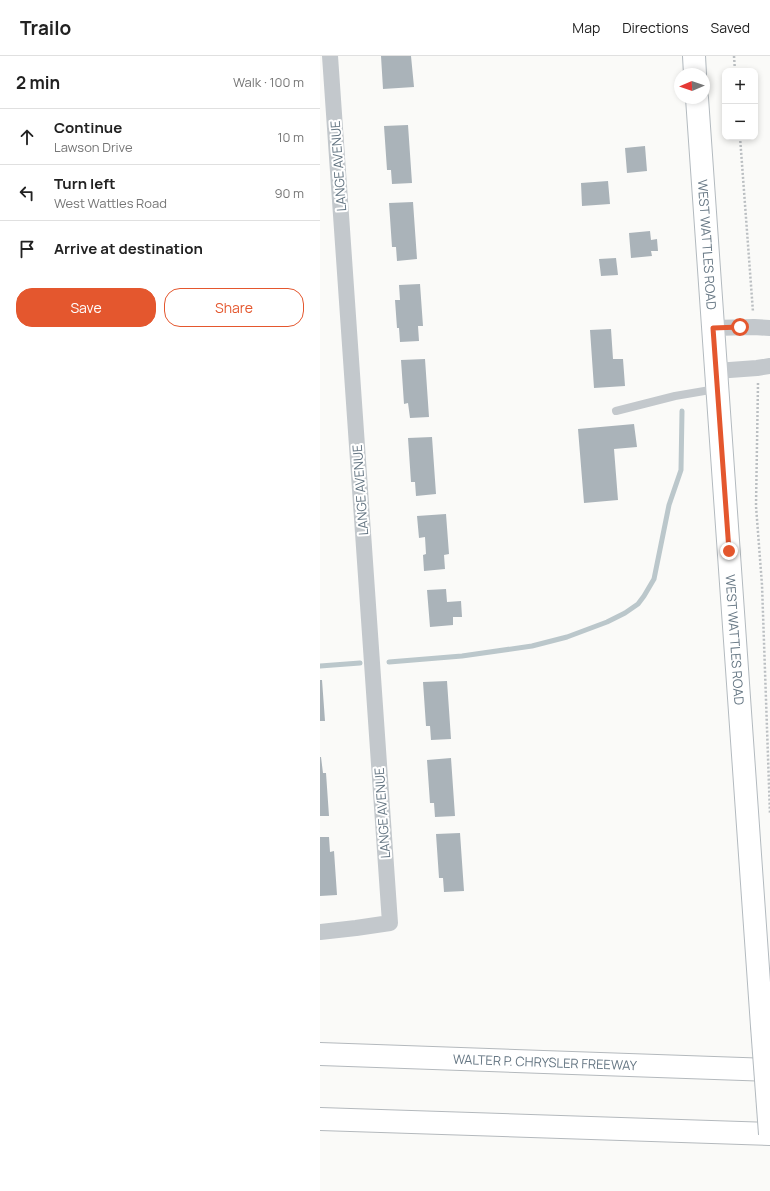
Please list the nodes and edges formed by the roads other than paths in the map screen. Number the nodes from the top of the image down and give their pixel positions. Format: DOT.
graph roads {
  1 [pos="330,56"];
  2 [pos="694,56"];
  3 [pos="695,68"];
  4 [pos="697,104"];
  5 [pos="713,328"];
  6 [pos="770,328"];
  7 [pos="764,367"];
  8 [pos="716,380"];
  9 [pos="616,411"];
  10 [pos="320,932"];
  11 [pos="320,1054"];
  12 [pos="770,1070"];
  13 [pos="320,1119"];
  14 [pos="770,1134"];
  1 -- 10 [label="street, LANGE AVENUE"];
  2 -- 3 [label="main road"];
  4 -- 5 [label="main road, WEST WATTLES ROAD"];
  5 -- 6 [label="street"];
  5 -- 8 [label="main road, WEST WATTLES ROAD"];
  7 -- 8 [label="street"];
  8 -- 9 [label="lane"];
  8 -- 14 [label="main road, WEST WATTLES ROAD, bridge"];
  11 -- 12 [label="main road, WALTER P. CHRYSLER FREEWAY"];
  13 -- 14 [label="main road"];
}
